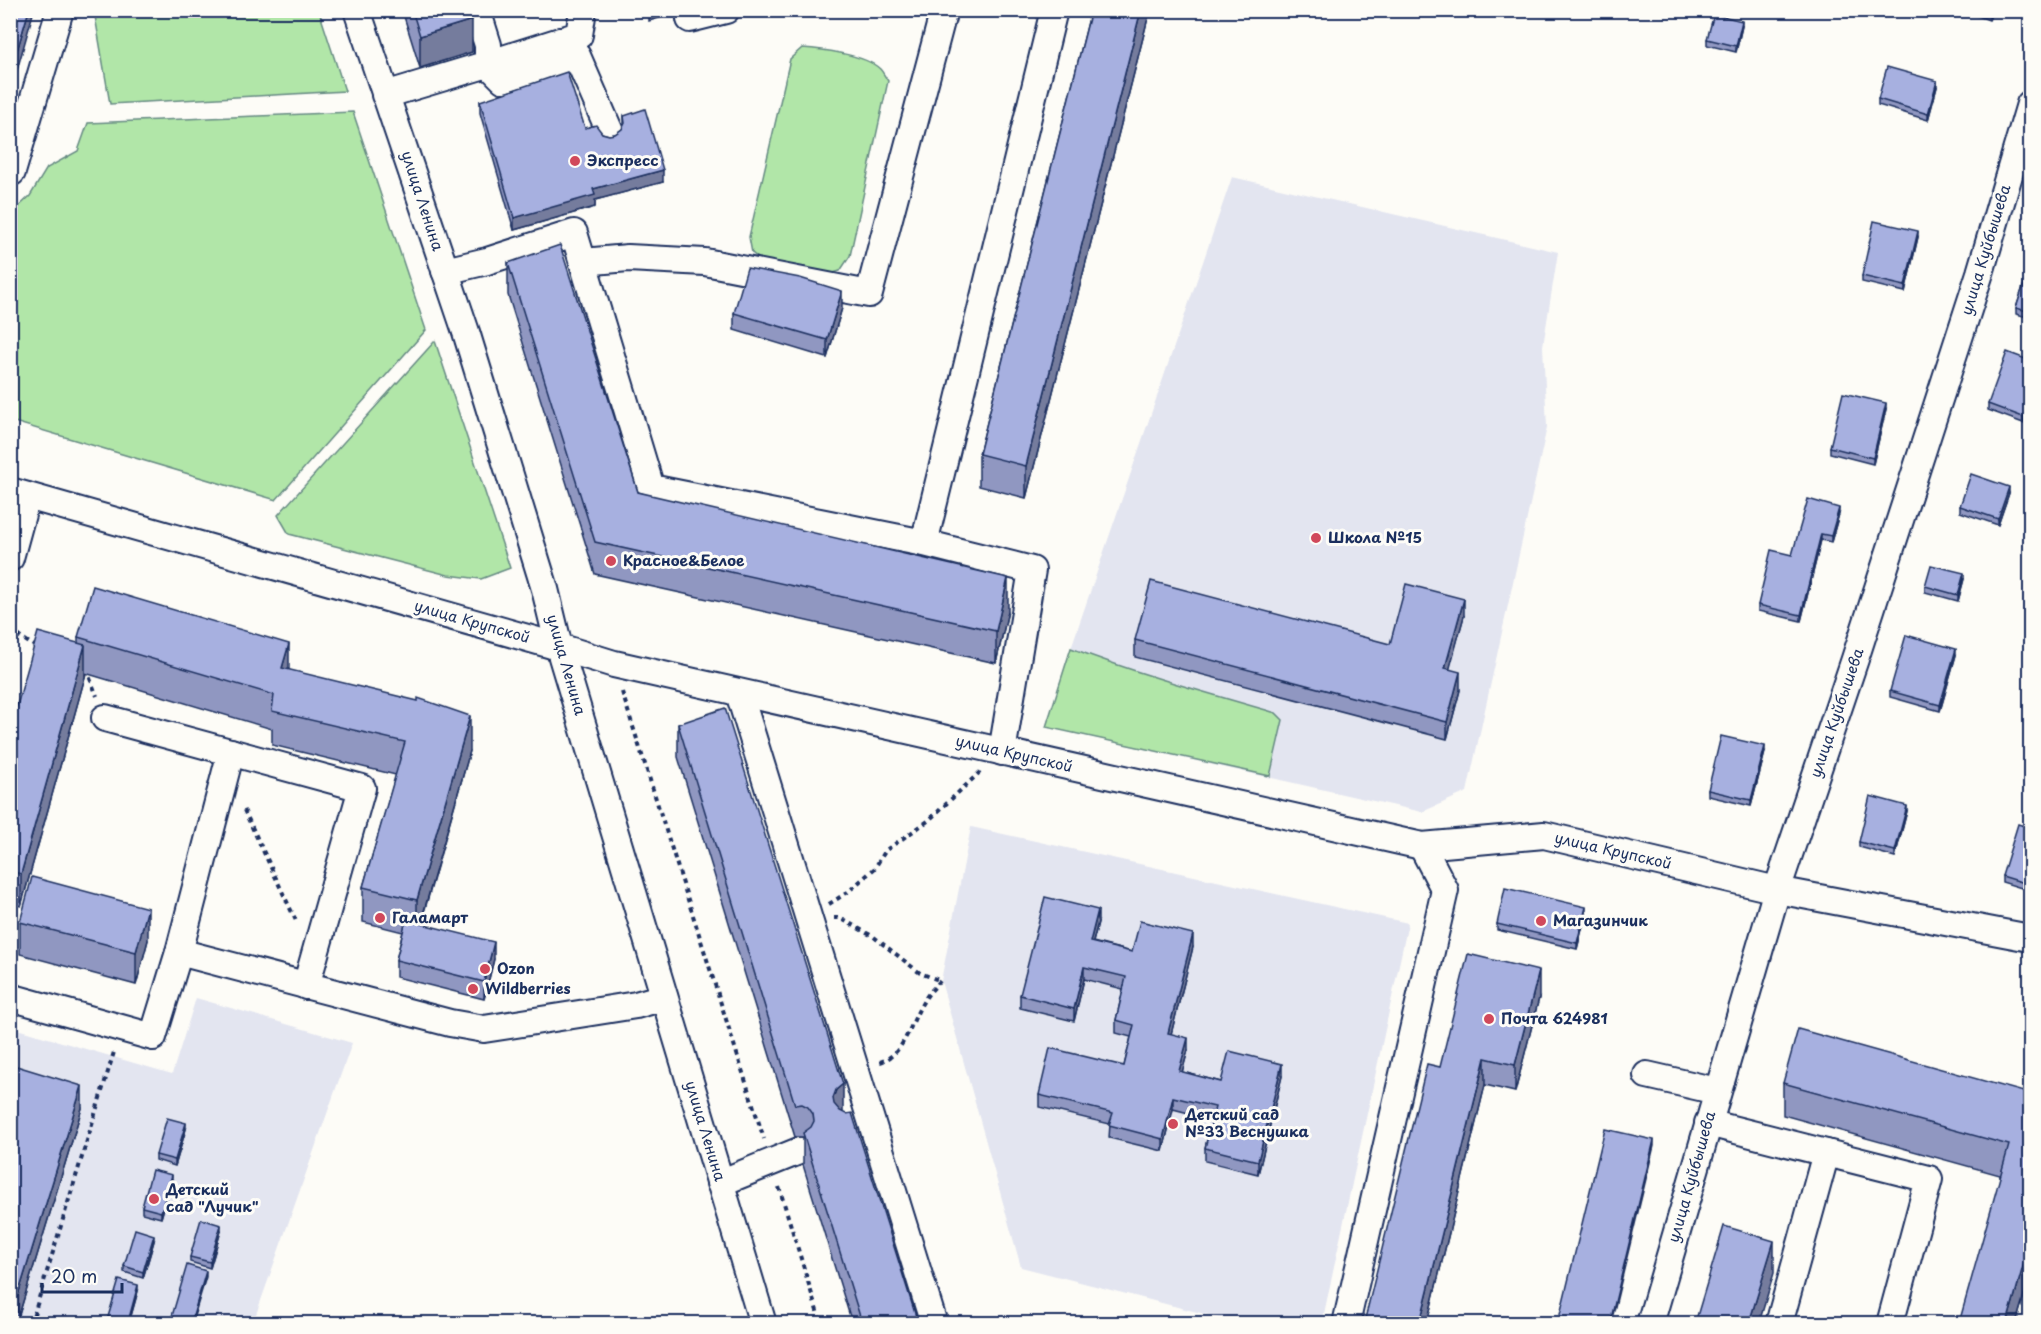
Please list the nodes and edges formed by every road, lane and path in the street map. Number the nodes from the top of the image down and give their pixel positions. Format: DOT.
graph roads {
  1 [pos="60,10"];
  2 [pos="357,10"];
  3 [pos="477,10"];
  4 [pos="583,10"];
  5 [pos="726,10"];
  6 [pos="944,10"];
  7 [pos="1054,10"];
  8 [pos="690,19"];
  9 [pos="488,64"];
  10 [pos="385,95"];
  11 [pos="2031,104"];
  12 [pos="610,132"];
  13 [pos="12,172"];
  14 [pos="583,262"];
  15 [pos="445,271"];
  16 [pos="19,493"];
  17 [pos="924,543"];
  18 [pos="10,558"];
  19 [pos="10,630"];
  20 [pos="559,647"];
  21 [pos="45,653"];
  22 [pos="614,664"];
  23 [pos="80,673"];
  24 [pos="739,693"];
  25 [pos="105,718"];
  26 [pos="1002,752"];
  27 [pos="228,762"];
  28 [pos="1422,846"];
  29 [pos="1777,890"];
  30 [pos="807,915"];
  31 [pos="2031,938"];
  32 [pos="178,952"];
  33 [pos="314,959"];
  34 [pos="306,986"];
  35 [pos="664,996"];
  36 [pos="10,997"];
  37 [pos="121,1028"];
  38 [pos="856,1071"];
  39 [pos="1647,1075"];
  40 [pos="1717,1091"];
  41 [pos="871,1121"];
  42 [pos="1708,1123"];
  43 [pos="848,1131"];
  44 [pos="799,1151"];
  45 [pos="1826,1153"];
  46 [pos="771,1162"];
  47 [pos="720,1183"];
  48 [pos="31,1323"];
  49 [pos="763,1323"];
  50 [pos="821,1323"];
  51 [pos="934,1323"];
  52 [pos="1346,1323"];
  53 [pos="1650,1323"];
  54 [pos="1779,1323"];
  55 [pos="1890,1323"];
  1 -- 13 [label="street"];
  2 -- 10 [label="street, улица Ленина"];
  3 -- 9 [label="street"];
  4 -- 9 [label="street"];
  5 -- 8 [label="street"];
  6 -- 14 [label="street"];
  7 -- 17 [label="street"];
  9 -- 10 [label="street"];
  9 -- 12 [label="street"];
  10 -- 15 [label="street, улица Ленина"];
  11 -- 29 [label="street, улица Куйбышева"];
  14 -- 15 [label="street"];
  14 -- 17 [label="street"];
  15 -- 20 [label="street, улица Ленина"];
  16 -- 18 [label="street"];
  16 -- 20 [label="street, улица Крупской"];
  17 -- 26 [label="street"];
  19 -- 21 [label="path"];
  20 -- 22 [label="street, улица Крупской"];
  20 -- 35 [label="street, улица Ленина"];
  22 -- 24 [label="street, улица Крупской"];
  22 -- 46 [label="path"];
  23 -- 25 [label="path"];
  24 -- 26 [label="street, улица Крупской"];
  24 -- 30 [label="street"];
  25 -- 27 [label="street"];
  26 -- 28 [label="street, улица Крупской"];
  26 -- 30 [label="path"];
  27 -- 32 [label="street"];
  27 -- 33 [label="path"];
  27 -- 33 [label="street"];
  28 -- 29 [label="street, улица Крупской"];
  28 -- 52 [label="street"];
  29 -- 31 [label="street, улица Крупской"];
  29 -- 40 [label="street, улица Куйбышева"];
  30 -- 38 [label="street"];
  30 -- 38 [label="path"];
  32 -- 34 [label="street"];
  32 -- 37 [label="street"];
  33 -- 34 [label="street"];
  34 -- 35 [label="street"];
  35 -- 47 [label="street, улица Ленина"];
  36 -- 37 [label="street"];
  37 -- 48 [label="path"];
  38 -- 41 [label="street"];
  39 -- 40 [label="street"];
  40 -- 42 [label="street, улица Куйбышева"];
  41 -- 43 [label="street"];
  41 -- 51 [label="street"];
  42 -- 45 [label="street"];
  42 -- 53 [label="street, улица Куйбышева"];
  44 -- 46 [label="street"];
  45 -- 54 [label="street"];
  45 -- 55 [label="street"];
  46 -- 47 [label="street"];
  46 -- 50 [label="path"];
  47 -- 49 [label="street, улица Ленина"];
}
